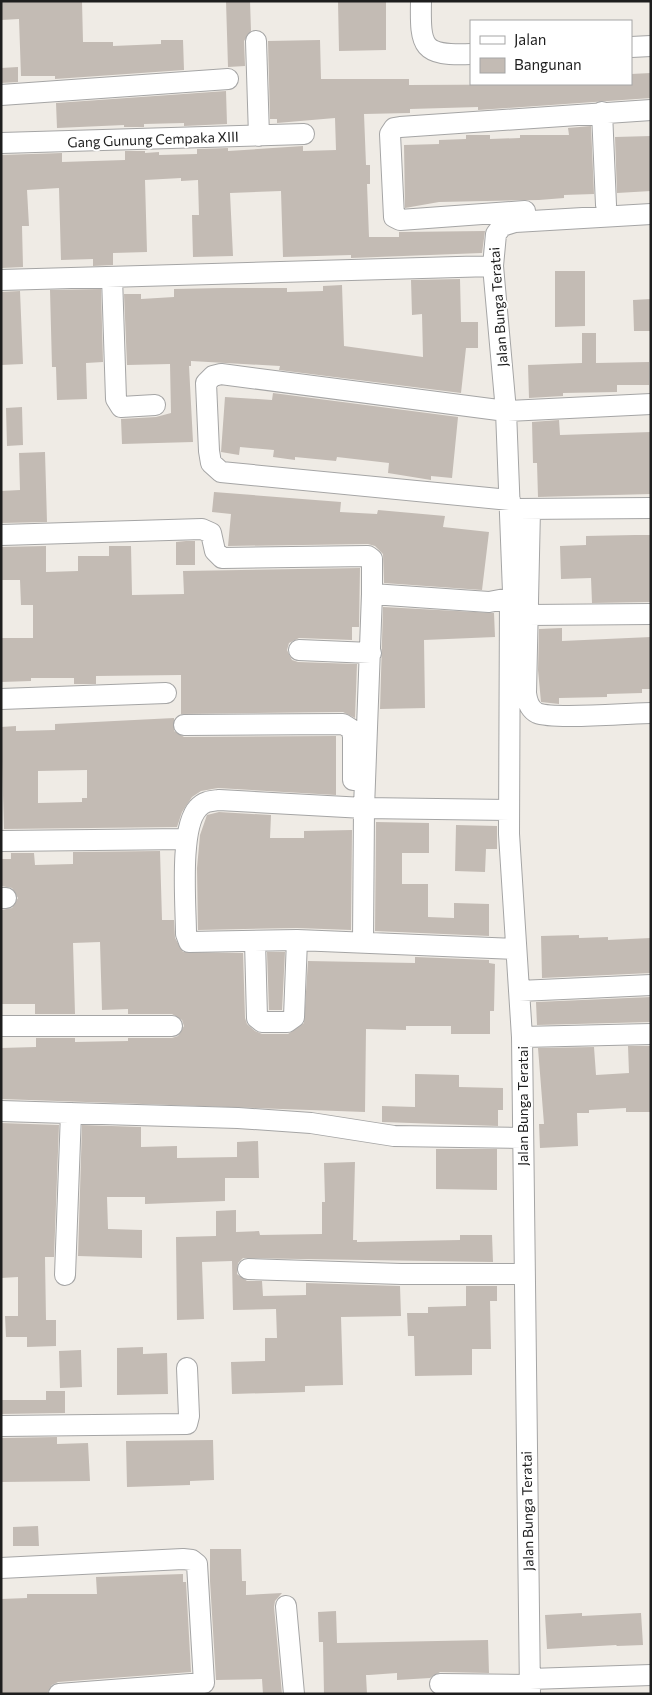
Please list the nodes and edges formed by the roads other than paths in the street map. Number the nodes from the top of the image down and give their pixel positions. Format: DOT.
graph roads {
  1 [pos="421,1"];
  2 [pos="256,41"];
  3 [pos="651,46"];
  4 [pos="632,47"];
  5 [pos="470,54"];
  6 [pos="228,79"];
  7 [pos="1,95"];
  8 [pos="651,110"];
  9 [pos="602,112"];
  10 [pos="304,134"];
  11 [pos="259,136"];
  12 [pos="1,143"];
  13 [pos="651,202"];
  14 [pos="606,204"];
  15 [pos="651,214"];
  16 [pos="493,266"];
  17 [pos="112,277"];
  18 [pos="1,280"];
  19 [pos="651,404"];
  20 [pos="155,406"];
  21 [pos="506,411"];
  22 [pos="517,506"];
  23 [pos="651,508"];
  24 [pos="1,535"];
  25 [pos="372,594"];
  26 [pos="510,598"];
  27 [pos="651,614"];
  28 [pos="528,615"];
  29 [pos="299,650"];
  30 [pos="372,653"];
  31 [pos="166,693"];
  32 [pos="1,698"];
  33 [pos="651,712"];
  34 [pos="184,725"];
  35 [pos="358,808"];
  36 [pos="509,810"];
  37 [pos="186,839"];
  38 [pos="1,841"];
  39 [pos="297,940"];
  40 [pos="255,941"];
  41 [pos="363,942"];
  42 [pos="516,949"];
  43 [pos="651,985"];
  44 [pos="519,991"];
  45 [pos="1,1026"];
  46 [pos="172,1026"];
  47 [pos="651,1034"];
  48 [pos="522,1037"];
  49 [pos="1,1111"];
  50 [pos="71,1113"];
  51 [pos="522,1138"];
  52 [pos="248,1269"];
  53 [pos="524,1274"];
  54 [pos="65,1275"];
  55 [pos="187,1368"];
  56 [pos="1,1426"];
  57 [pos="1,1568"];
  58 [pos="286,1606"];
  59 [pos="651,1675"];
  60 [pos="440,1684"];
  61 [pos="530,1686"];
  62 [pos="204,1688"];
  63 [pos="59,1694"];
  64 [pos="294,1694"];
  1 -- 5 [label="street"];
  2 -- 11 [label="street"];
  3 -- 4 [label="street"];
  6 -- 7 [label="street"];
  8 -- 9 [label="street"];
  9 -- 14 [label="street"];
  9 -- 14 [label="street"];
  10 -- 11 [label="street, Gang Gunung Cempaka XIII"];
  11 -- 12 [label="street, Gang Gunung Cempaka XIII"];
  13 -- 14 [label="street"];
  15 -- 16 [label="street, Jalan Bunga Teratai"];
  16 -- 17 [label="street"];
  16 -- 21 [label="street, Jalan Bunga Teratai"];
  17 -- 18 [label="street"];
  17 -- 20 [label="street"];
  19 -- 21 [label="street"];
  21 -- 22 [label="street, Jalan Bunga Teratai"];
  21 -- 22 [label="street"];
  22 -- 23 [label="street"];
  22 -- 26 [label="street, Jalan Bunga Teratai"];
  22 -- 28 [label="street, Jalan Bunga Teratai"];
  24 -- 25 [label="street"];
  25 -- 26 [label="street"];
  25 -- 30 [label="street"];
  26 -- 36 [label="street, Jalan Bunga Teratai"];
  27 -- 28 [label="street"];
  28 -- 33 [label="street, Jalan Bunga Teratai"];
  29 -- 30 [label="street"];
  30 -- 35 [label="street"];
  31 -- 32 [label="street"];
  34 -- 35 [label="street"];
  35 -- 36 [label="street"];
  35 -- 37 [label="street"];
  35 -- 41 [label="street"];
  36 -- 42 [label="street, Jalan Bunga Teratai"];
  37 -- 38 [label="street"];
  37 -- 40 [label="street"];
  39 -- 40 [label="street"];
  39 -- 40 [label="street"];
  39 -- 41 [label="street"];
  41 -- 42 [label="street"];
  42 -- 44 [label="street, Jalan Bunga Teratai"];
  43 -- 44 [label="street"];
  44 -- 48 [label="street, Jalan Bunga Teratai"];
  45 -- 46 [label="street"];
  47 -- 48 [label="street"];
  48 -- 51 [label="street, Jalan Bunga Teratai"];
  49 -- 50 [label="street"];
  50 -- 51 [label="street"];
  50 -- 54 [label="street"];
  51 -- 53 [label="street, Jalan Bunga Teratai"];
  52 -- 53 [label="street"];
  53 -- 61 [label="street, Jalan Bunga Teratai"];
  55 -- 56 [label="street"];
  57 -- 62 [label="street"];
  58 -- 64 [label="street"];
  59 -- 61 [label="street"];
  60 -- 61 [label="street"];
  62 -- 63 [label="street"];
}
